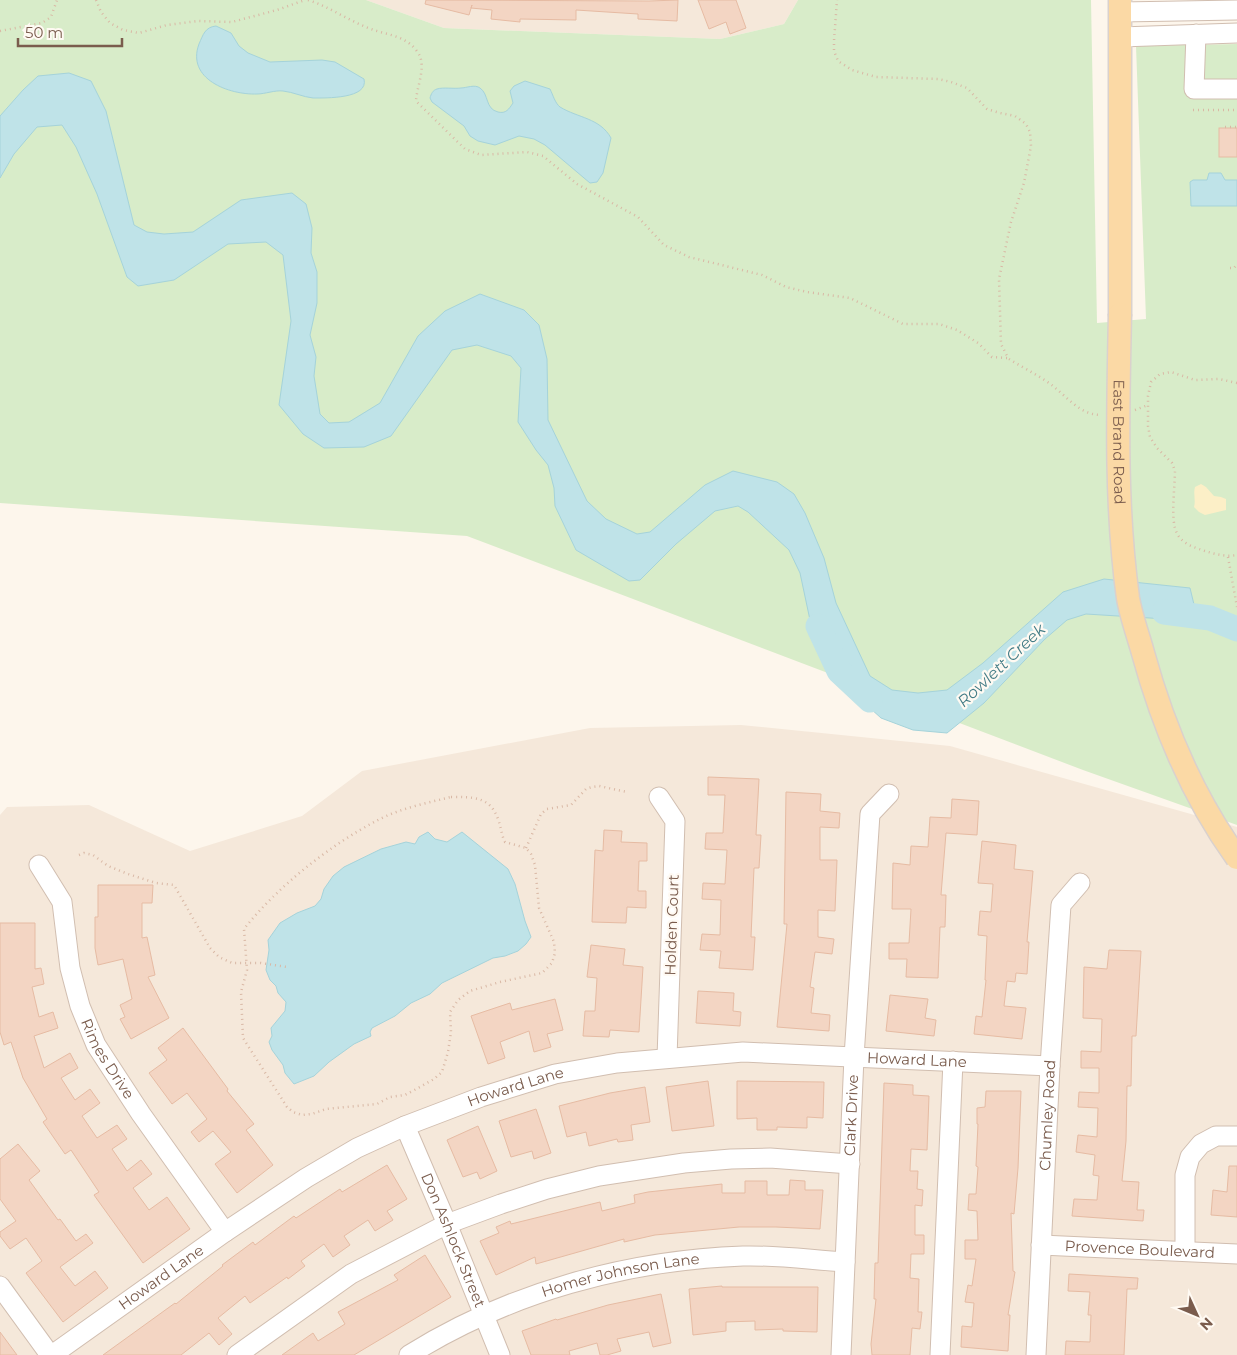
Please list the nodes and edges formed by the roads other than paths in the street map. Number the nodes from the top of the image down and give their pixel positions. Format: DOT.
graph roads {
  1 [pos="1120,6"];
  2 [pos="1237,10"];
  3 [pos="1237,32"];
  4 [pos="1196,34"];
  5 [pos="1120,37"];
  6 [pos="1237,89"];
  7 [pos="889,794"];
  8 [pos="659,797"];
  9 [pos="1237,858"];
  10 [pos="39,865"];
  11 [pos="1080,883"];
  12 [pos="854,1057"];
  13 [pos="667,1058"];
  14 [pos="953,1061"];
  15 [pos="1050,1066"];
  16 [pos="405,1126"];
  17 [pos="1237,1136"];
  18 [pos="850,1164"];
  19 [pos="447,1224"];
  20 [pos="225,1232"];
  21 [pos="1042,1245"];
  22 [pos="1185,1251"];
  23 [pos="1237,1254"];
  24 [pos="845,1262"];
  25 [pos="0,1286"];
  26 [pos="484,1316"];
  27 [pos="51,1355"];
  28 [pos="238,1355"];
  29 [pos="409,1355"];
  30 [pos="500,1355"];
  31 [pos="841,1355"];
  32 [pos="940,1355"];
  33 [pos="1036,1355"];
  1 -- 2 [label="street"];
  1 -- 5 [label="main road, East Brand Road"];
  3 -- 4 [label="street"];
  4 -- 5 [label="street"];
  4 -- 6 [label="street"];
  5 -- 9 [label="main road, East Brand Road, bridge"];
  7 -- 12 [label="street, Clark Drive"];
  8 -- 13 [label="street, Holden Court"];
  10 -- 20 [label="street, Rimes Drive"];
  11 -- 15 [label="street, Chumley Road"];
  12 -- 13 [label="street, Howard Lane"];
  12 -- 14 [label="street, Howard Lane"];
  12 -- 18 [label="street, Clark Drive"];
  13 -- 16 [label="street, Howard Lane"];
  14 -- 15 [label="street, Howard Lane"];
  14 -- 32 [label="street"];
  15 -- 21 [label="street, Chumley Road"];
  16 -- 19 [label="street, Don Ashlock Street"];
  16 -- 20 [label="street, Howard Lane"];
  17 -- 22 [label="street"];
  18 -- 19 [label="street"];
  18 -- 24 [label="street, Clark Drive"];
  19 -- 26 [label="street, Don Ashlock Street"];
  19 -- 28 [label="street"];
  20 -- 27 [label="street, Howard Lane"];
  21 -- 22 [label="street, Provence Boulevard"];
  21 -- 33 [label="street, Chumley Road"];
  22 -- 23 [label="street, Provence Boulevard"];
  24 -- 26 [label="street, Homer Johnson Lane"];
  24 -- 31 [label="street, Clark Drive"];
  25 -- 27 [label="street"];
  26 -- 29 [label="street, Homer Johnson Lane"];
  26 -- 30 [label="street, Don Ashlock Street"];
}
